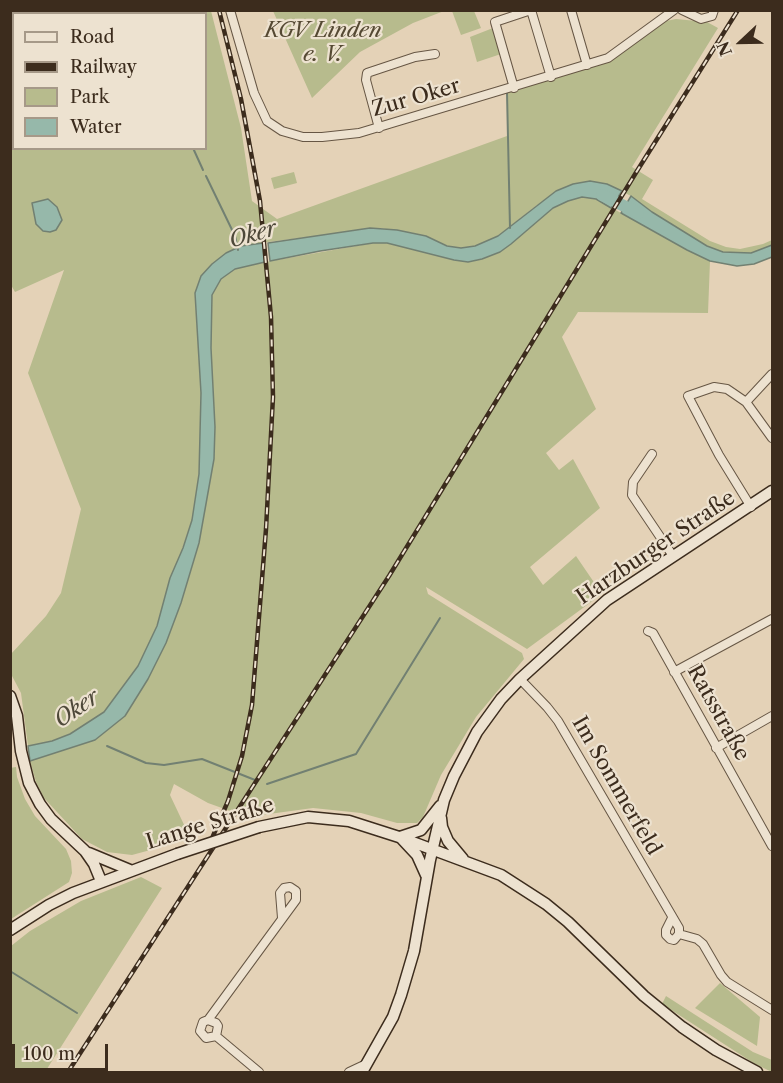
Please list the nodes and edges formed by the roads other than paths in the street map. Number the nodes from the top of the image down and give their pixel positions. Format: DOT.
graph roads {
  1 [pos="230,10"];
  2 [pos="531,10"];
  3 [pos="571,10"];
  4 [pos="674,10"];
  5 [pos="682,10"];
  6 [pos="714,10"];
  7 [pos="435,54"];
  8 [pos="587,65"];
  9 [pos="551,77"];
  10 [pos="514,88"];
  11 [pos="379,128"];
  12 [pos="772,374"];
  13 [pos="746,402"];
  14 [pos="772,438"];
  15 [pos="652,454"];
  16 [pos="772,494"];
  17 [pos="751,507"];
  18 [pos="673,556"];
  19 [pos="772,619"];
  20 [pos="648,631"];
  21 [pos="674,672"];
  22 [pos="520,679"];
  23 [pos="12,698"];
  24 [pos="772,716"];
  25 [pos="716,748"];
  26 [pos="444,800"];
  27 [pos="441,813"];
  28 [pos="399,837"];
  29 [pos="772,846"];
  30 [pos="432,849"];
  31 [pos="85,851"];
  32 [pos="466,861"];
  33 [pos="130,870"];
  34 [pos="426,877"];
  35 [pos="101,881"];
  36 [pos="282,918"];
  37 [pos="672,918"];
  38 [pos="10,930"];
  39 [pos="679,934"];
  40 [pos="772,1010"];
  41 [pos="208,1020"];
  42 [pos="216,1036"];
  43 [pos="365,1068"];
  44 [pos="259,1072"];
  45 [pos="349,1072"];
  46 [pos="757,1072"];
  1 -- 11 [label="street, Zur Oker"];
  2 -- 9 [label="street"];
  2 -- 10 [label="street"];
  3 -- 8 [label="street"];
  4 -- 8 [label="street, Zur Oker"];
  5 -- 6 [label="street"];
  7 -- 11 [label="street"];
  8 -- 9 [label="street, Zur Oker"];
  9 -- 10 [label="street, Zur Oker"];
  10 -- 11 [label="street, Zur Oker"];
  12 -- 13 [label="street"];
  13 -- 14 [label="street"];
  13 -- 17 [label="street"];
  15 -- 18 [label="street"];
  16 -- 17 [label="main road, Harzburger Straße"];
  17 -- 18 [label="main road, Harzburger Straße"];
  18 -- 22 [label="main road, Harzburger Straße"];
  19 -- 21 [label="street"];
  20 -- 21 [label="street, Ratsstraße"];
  21 -- 25 [label="street, Ratsstraße"];
  22 -- 26 [label="main road, Harzburger Straße"];
  22 -- 37 [label="street, Im Sommerfeld"];
  23 -- 31 [label="main road"];
  24 -- 25 [label="street"];
  25 -- 29 [label="street, Ratsstraße"];
  26 -- 27 [label="main road, Harzburger Straße"];
  26 -- 28 [label="main road"];
  27 -- 30 [label="main road, Harzburger Straße"];
  27 -- 32 [label="main road"];
  28 -- 30 [label="main road, Lange Straße"];
  28 -- 33 [label="main road, Lange Straße, bridge"];
  28 -- 34 [label="main road"];
  30 -- 32 [label="main road, Lange Straße"];
  30 -- 34 [label="main road, Harzburger Straße"];
  31 -- 33 [label="main road"];
  31 -- 35 [label="main road"];
  32 -- 46 [label="main road, Lange Straße"];
  33 -- 35 [label="main road, Lange Straße"];
  34 -- 43 [label="main road, Harzburger Straße"];
  35 -- 38 [label="main road, Lange Straße"];
  36 -- 41 [label="street"];
  37 -- 39 [label="street, Im Sommerfeld"];
  37 -- 39 [label="street, Im Sommerfeld"];
  39 -- 40 [label="street"];
  41 -- 42 [label="street"];
  41 -- 42 [label="street"];
  42 -- 44 [label="street"];
  43 -- 45 [label="street"];
}
